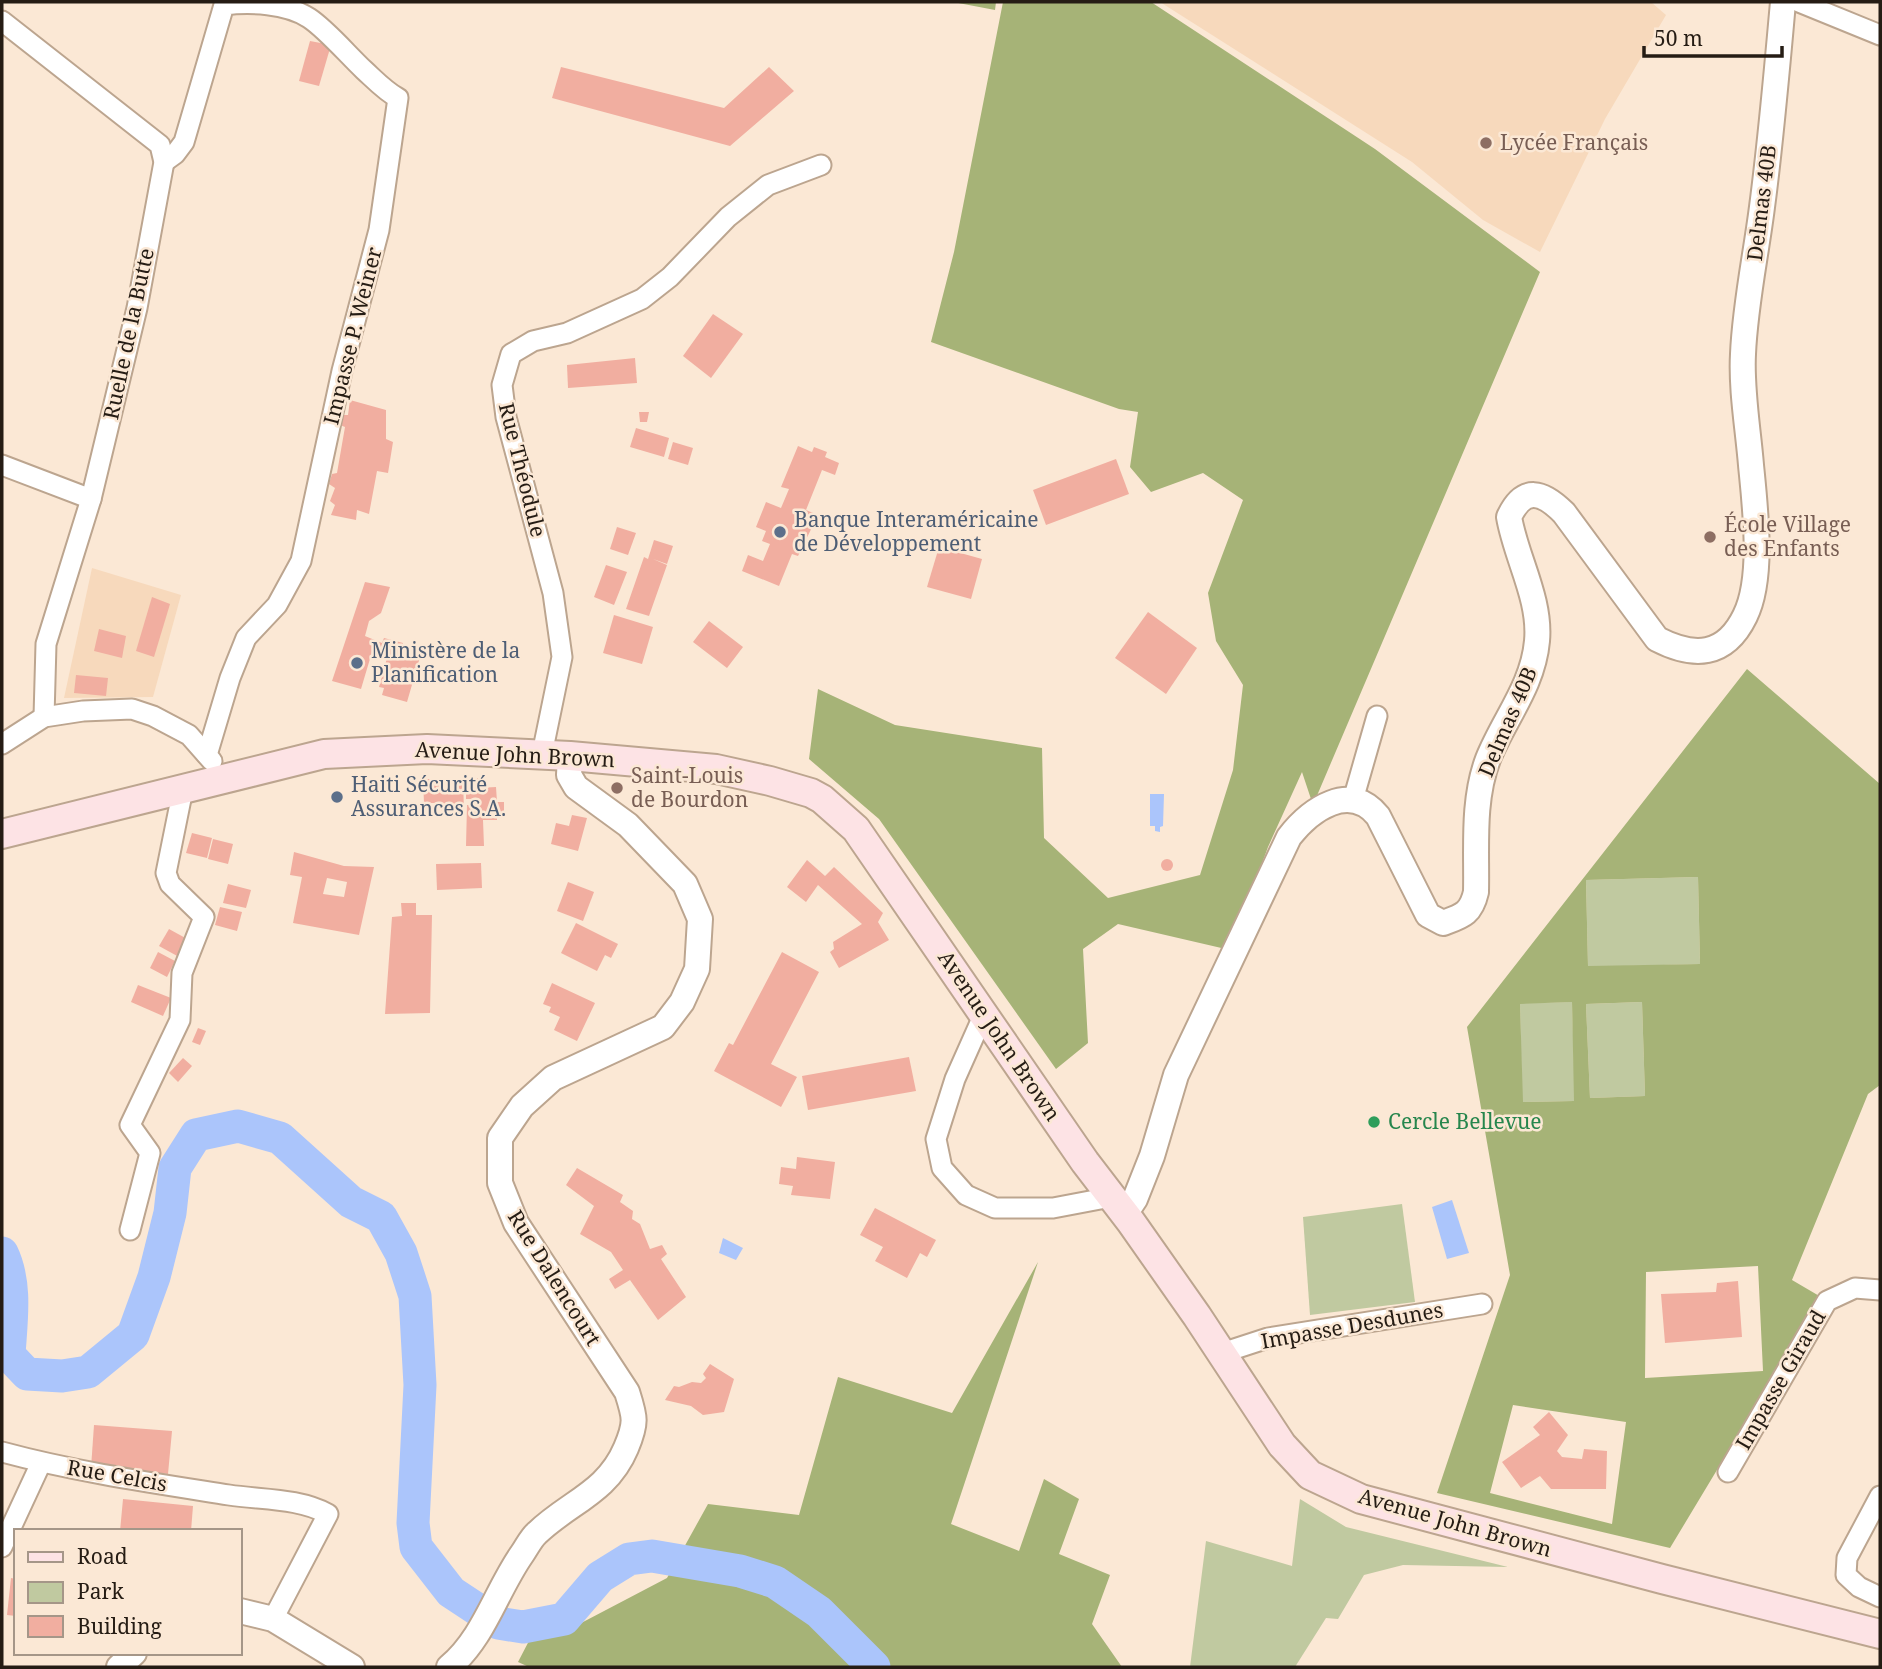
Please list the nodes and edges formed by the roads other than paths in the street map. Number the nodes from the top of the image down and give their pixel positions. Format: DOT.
graph roads {
  1 [pos="1783,2"];
  2 [pos="1798,2"];
  3 [pos="2,21"];
  4 [pos="1880,35"];
  5 [pos="164,162"];
  6 [pos="821,165"];
  7 [pos="2,465"];
  8 [pos="91,499"];
  9 [pos="1377,716"];
  10 [pos="44,717"];
  11 [pos="2,744"];
  12 [pos="542,754"];
  13 [pos="207,755"];
  14 [pos="570,756"];
  15 [pos="223,780"];
  16 [pos="183,789"];
  17 [pos="1353,800"];
  18 [pos="2,834"];
  19 [pos="984,1014"];
  20 [pos="1118,1206"];
  21 [pos="130,1230"];
  22 [pos="1880,1290"];
  23 [pos="1482,1304"];
  24 [pos="1222,1353"];
  25 [pos="2,1452"];
  26 [pos="41,1463"];
  27 [pos="1728,1472"];
  28 [pos="1880,1496"];
  29 [pos="2,1547"];
  30 [pos="1880,1597"];
  31 [pos="242,1611"];
  32 [pos="273,1619"];
  33 [pos="1880,1634"];
  34 [pos="132,1655"];
  35 [pos="118,1667"];
  36 [pos="352,1667"];
  37 [pos="449,1667"];
  1 -- 17 [label="street, Delmas 40B"];
  2 -- 4 [label="street"];
  3 -- 5 [label="street"];
  5 -- 8 [label="street, Ruelle de la Butte"];
  5 -- 13 [label="street, Impasse P. Weiner"];
  6 -- 12 [label="street, Rue Théodule"];
  7 -- 8 [label="street"];
  8 -- 10 [label="street, Ruelle de la Butte"];
  9 -- 17 [label="street"];
  10 -- 11 [label="street"];
  10 -- 13 [label="street"];
  12 -- 14 [label="main road, Avenue John Brown"];
  12 -- 15 [label="main road, Avenue John Brown"];
  13 -- 15 [label="street"];
  14 -- 19 [label="main road, Avenue John Brown"];
  14 -- 37 [label="street, Rue Dalencourt"];
  15 -- 16 [label="main road, Avenue John Brown"];
  16 -- 18 [label="main road, Avenue John Brown"];
  16 -- 21 [label="street"];
  17 -- 20 [label="street"];
  19 -- 20 [label="main road, Avenue John Brown"];
  19 -- 20 [label="street"];
  20 -- 24 [label="main road, Avenue John Brown"];
  22 -- 27 [label="street, Impasse Giraud"];
  23 -- 24 [label="street, Impasse Desdunes"];
  24 -- 33 [label="main road, Avenue John Brown"];
  25 -- 26 [label="street, Rue Celcis"];
  26 -- 29 [label="street"];
  26 -- 32 [label="street, Rue Celcis"];
  28 -- 30 [label="street"];
  31 -- 32 [label="street"];
  32 -- 36 [label="street"];
  34 -- 35 [label="street"];
}
